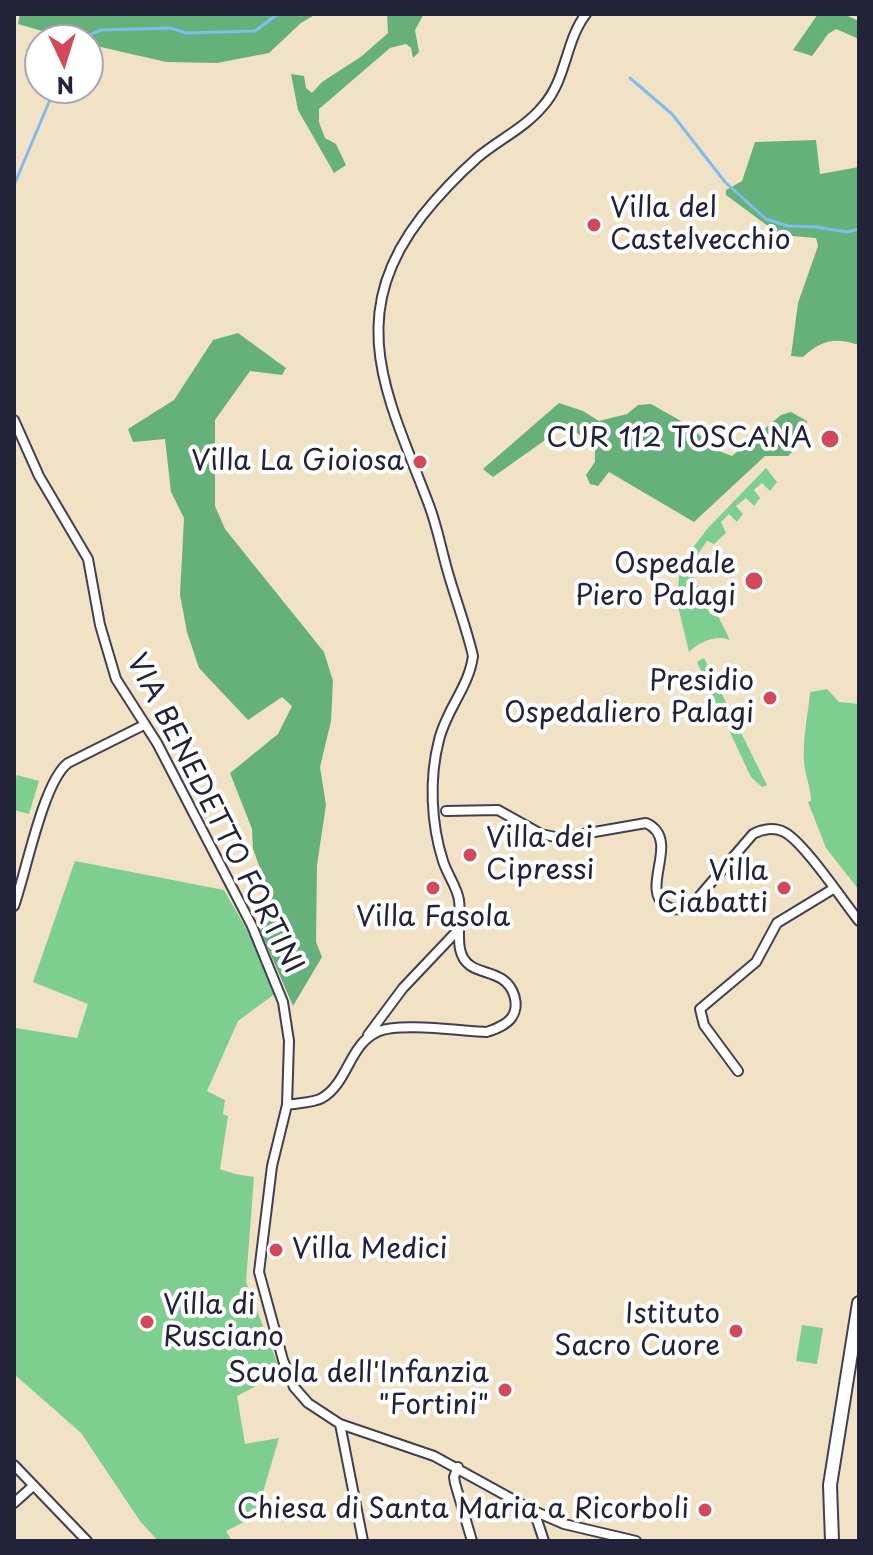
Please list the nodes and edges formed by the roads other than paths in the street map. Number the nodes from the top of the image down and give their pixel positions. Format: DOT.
graph roads {
  1 [pos="586,14"];
  2 [pos="14,420"];
  3 [pos="144,725"];
  4 [pos="446,811"];
  5 [pos="833,889"];
  6 [pos="14,906"];
  7 [pos="859,921"];
  8 [pos="459,929"];
  9 [pos="363,1042"];
  10 [pos="738,1071"];
  11 [pos="287,1105"];
  12 [pos="859,1303"];
  13 [pos="340,1424"];
  14 [pos="14,1465"];
  15 [pos="458,1467"];
  16 [pos="33,1486"];
  17 [pos="14,1503"];
  18 [pos="534,1511"];
  19 [pos="87,1541"];
  20 [pos="363,1541"];
  21 [pos="472,1541"];
  22 [pos="544,1541"];
  23 [pos="636,1541"];
  24 [pos="832,1541"];
  1 -- 8 [label="street"];
  2 -- 3 [label="street, VIA BENEDETTO FORTINI"];
  3 -- 6 [label="street"];
  3 -- 11 [label="street, VIA BENEDETTO FORTINI"];
  4 -- 5 [label="street"];
  5 -- 7 [label="street"];
  5 -- 10 [label="street"];
  8 -- 9 [label="street"];
  8 -- 9 [label="street"];
  9 -- 11 [label="street"];
  11 -- 13 [label="street, VIA BENEDETTO FORTINI"];
  12 -- 24 [label="main road"];
  13 -- 15 [label="street, VIA BENEDETTO FORTINI"];
  13 -- 20 [label="street"];
  14 -- 16 [label="street"];
  15 -- 18 [label="street, VIA BENEDETTO FORTINI"];
  15 -- 21 [label="street"];
  16 -- 17 [label="street"];
  16 -- 19 [label="street"];
  18 -- 22 [label="street"];
  18 -- 23 [label="street, VIA BENEDETTO FORTINI"];
}
